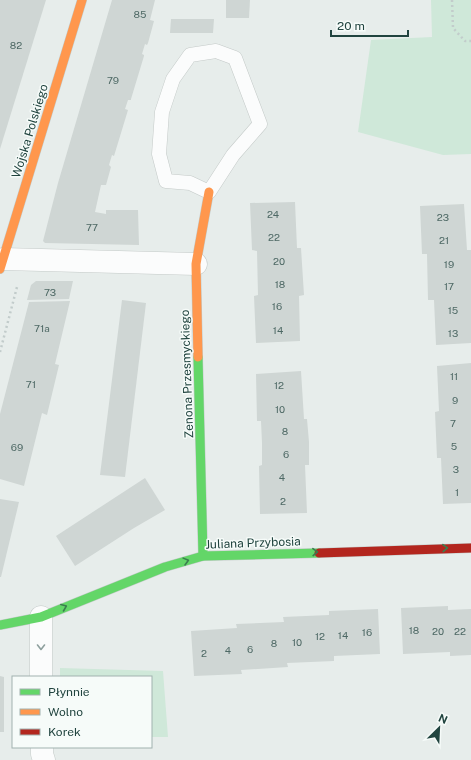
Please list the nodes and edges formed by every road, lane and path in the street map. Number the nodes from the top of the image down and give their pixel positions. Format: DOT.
graph roads {
  1 [pos="82,0"];
  2 [pos="452,0"];
  3 [pos="471,41"];
  4 [pos="209,192"];
  5 [pos="1,264"];
  6 [pos="196,264"];
  7 [pos="471,548"];
  8 [pos="203,556"];
  9 [pos="41,617"];
  10 [pos="0,625"];
  11 [pos="41,676"];
  12 [pos="42,748"];
  13 [pos="44,760"];
  1 -- 5 [label="street, Wojska Polskiego"];
  2 -- 3 [label="path"];
  4 -- 4 [label="lane"];
  4 -- 6 [label="street, Zenona Przesmyckiego"];
  5 -- 6 [label="street"];
  6 -- 8 [label="street, Zenona Przesmyckiego"];
  8 -- 7 [label="street, Juliana Przybosia, one-way"];
  9 -- 8 [label="street, Juliana Przybosia, one-way"];
  9 -- 10 [label="street, Juliana Przybosia"];
  9 -- 11 [label="street, one-way"];
  12 -- 13 [label="street"];
}
